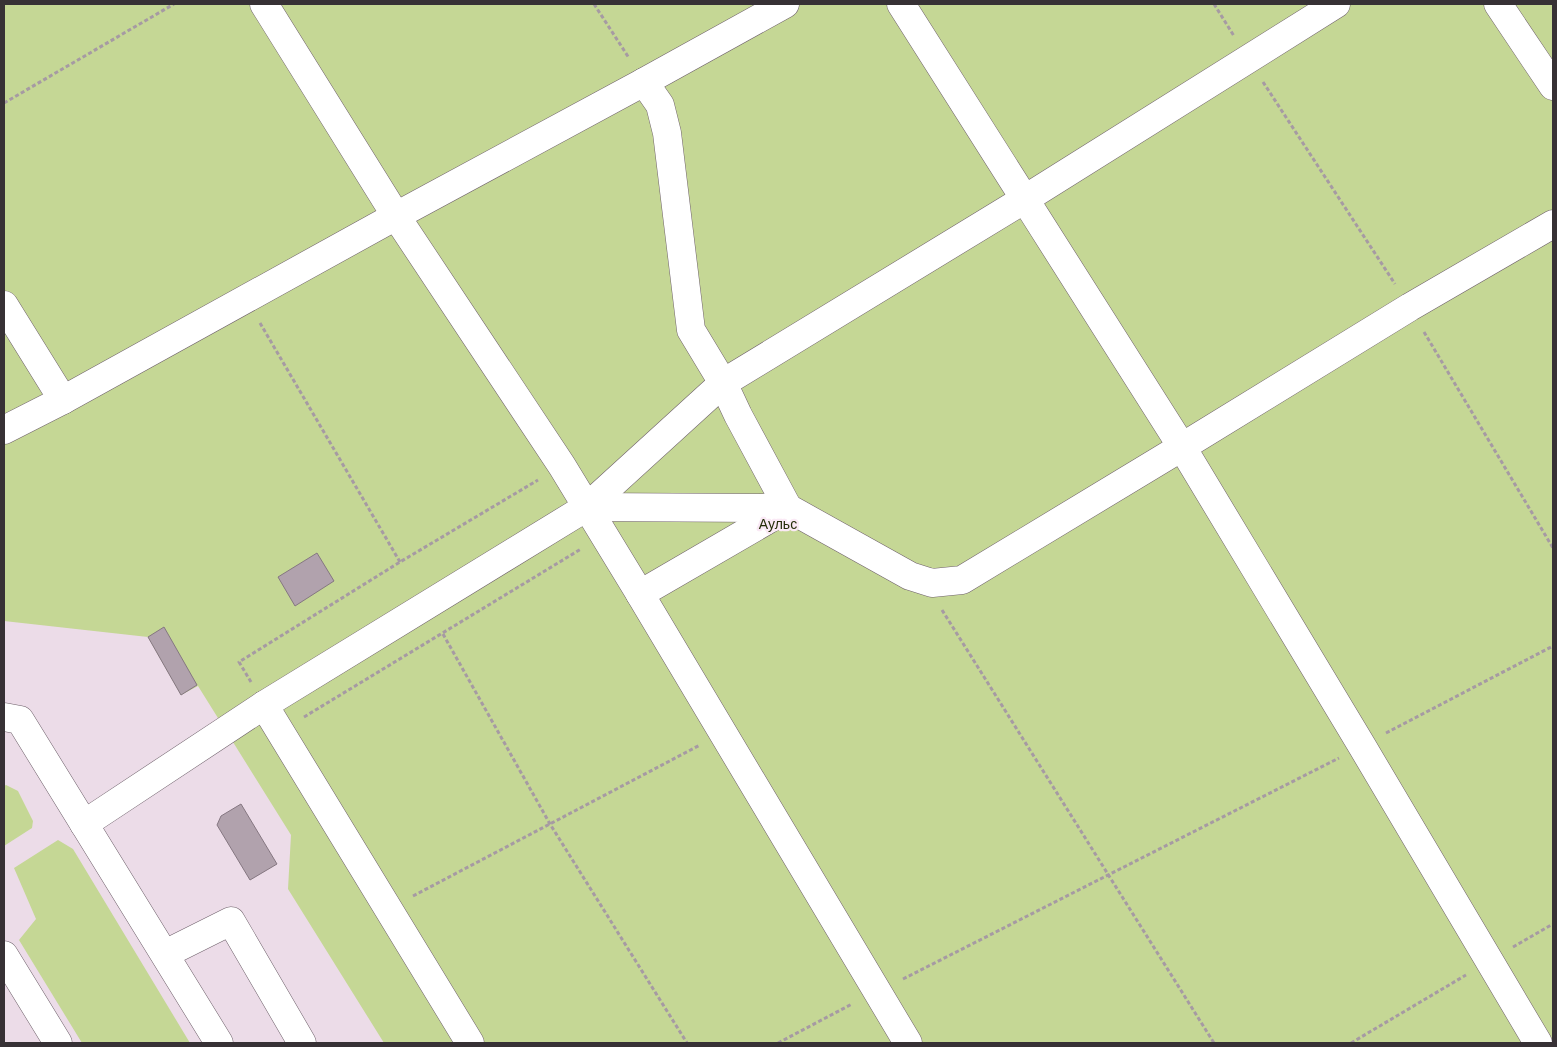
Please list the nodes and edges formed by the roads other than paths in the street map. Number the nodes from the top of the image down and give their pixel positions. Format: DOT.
graph roads {
  1 [pos="264,4"];
  2 [pos="785,4"];
  3 [pos="901,4"];
  4 [pos="1336,4"];
  5 [pos="1498,4"];
  6 [pos="644,82"];
  7 [pos="1553,86"];
  8 [pos="1025,199"];
  9 [pos="396,216"];
  10 [pos="1553,224"];
  11 [pos="4,305"];
  12 [pos="723,383"];
  13 [pos="63,400"];
  14 [pos="4,430"];
  15 [pos="1182,447"];
  16 [pos="587,507"];
  17 [pos="788,508"];
  18 [pos="640,594"];
  19 [pos="264,705"];
  20 [pos="4,717"];
  21 [pos="84,824"];
  22 [pos="165,954"];
  23 [pos="4,955"];
  24 [pos="58,1043"];
  25 [pos="219,1043"];
  26 [pos="302,1043"];
  27 [pos="470,1043"];
  28 [pos="908,1043"];
  29 [pos="1538,1043"];
  1 -- 9 [label="street"];
  2 -- 6 [label="street"];
  3 -- 8 [label="street"];
  4 -- 8 [label="street"];
  5 -- 7 [label="street"];
  6 -- 9 [label="street"];
  6 -- 12 [label="street"];
  8 -- 12 [label="street"];
  8 -- 15 [label="street"];
  9 -- 13 [label="street"];
  9 -- 16 [label="street"];
  10 -- 15 [label="street"];
  11 -- 13 [label="street"];
  12 -- 16 [label="street"];
  12 -- 17 [label="street"];
  13 -- 14 [label="street"];
  15 -- 17 [label="street"];
  15 -- 29 [label="street"];
  16 -- 17 [label="street"];
  16 -- 18 [label="street"];
  16 -- 19 [label="street"];
  17 -- 18 [label="street"];
  18 -- 28 [label="street"];
  19 -- 21 [label="street"];
  19 -- 27 [label="street"];
  20 -- 21 [label="street"];
  21 -- 22 [label="street"];
  22 -- 25 [label="street"];
  22 -- 26 [label="street"];
  23 -- 24 [label="street"];
}
